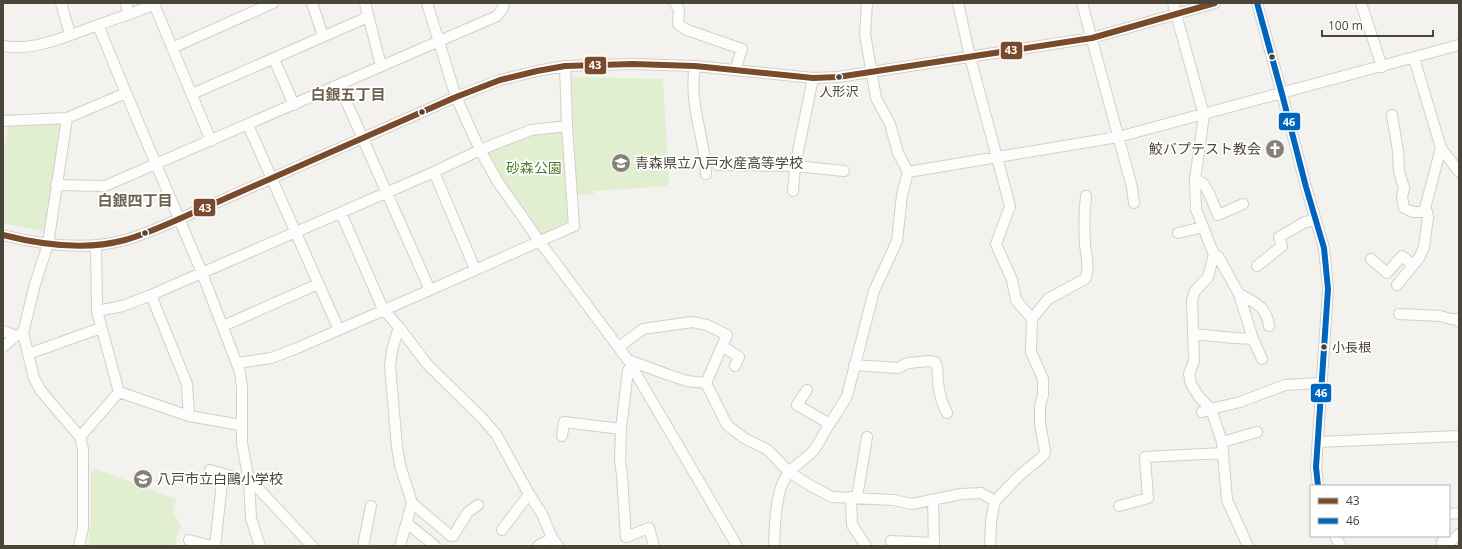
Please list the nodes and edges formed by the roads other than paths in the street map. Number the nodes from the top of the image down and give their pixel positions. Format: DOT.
graph roads {
  1 [pos="61,3"];
  2 [pos="126,3"];
  3 [pos="273,3"];
  4 [pos="312,3"];
  5 [pos="365,3"];
  6 [pos="427,3"];
  7 [pos="504,3"];
  8 [pos="675,3"];
  9 [pos="867,3"];
  10 [pos="958,3"];
  11 [pos="1082,3"];
  12 [pos="1173,3"];
  13 [pos="1215,3"];
  14 [pos="1257,3"];
  15 [pos="1361,3"];
  16 [pos="155,4"];
  17 [pos="128,14"];
  18 [pos="1176,14"];
  19 [pos="368,17"];
  20 [pos="98,24"];
  21 [pos="70,34"];
  22 [pos="323,36"];
  23 [pos="1092,38"];
  24 [pos="438,42"];
  25 [pos="1459,45"];
  26 [pos="3,46"];
  27 [pos="172,48"];
  28 [pos="970,57"];
  29 [pos="274,58"];
  30 [pos="1414,58"];
  31 [pos="738,64"];
  32 [pos="381,66"];
  33 [pos="565,66"];
  34 [pos="695,66"];
  35 [pos="1382,67"];
  36 [pos="872,71"];
  37 [pos="813,78"];
  38 [pos="339,85"];
  39 [pos="126,93"];
  40 [pos="192,94"];
  41 [pos="1282,94"];
  42 [pos="456,97"];
  43 [pos="294,105"];
  44 [pos="1204,115"];
  45 [pos="1392,115"];
  46 [pos="67,118"];
  47 [pos="3,121"];
  48 [pos="248,125"];
  49 [pos="566,126"];
  50 [pos="1118,137"];
  51 [pos="363,138"];
  52 [pos="211,141"];
  53 [pos="1440,148"];
  54 [pos="480,150"];
  55 [pos="996,158"];
  56 [pos="156,165"];
  57 [pos="718,165"];
  58 [pos="795,166"];
  59 [pos="844,171"];
  60 [pos="434,172"];
  61 [pos="908,172"];
  62 [pos="1459,172"];
  63 [pos="706,174"];
  64 [pos="271,179"];
  65 [pos="1195,180"];
  66 [pos="56,185"];
  67 [pos="793,191"];
  68 [pos="387,192"];
  69 [pos="1086,196"];
  70 [pos="1134,203"];
  71 [pos="1243,204"];
  72 [pos="1424,212"];
  73 [pos="341,213"];
  74 [pos="179,219"];
  75 [pos="1315,220"];
  76 [pos="1203,227"];
  77 [pos="295,233"];
  78 [pos="1178,233"];
  79 [pos="3,235"];
  80 [pos="540,242"];
  81 [pos="48,244"];
  82 [pos="96,245"];
  83 [pos="1214,255"];
  84 [pos="1371,259"];
  85 [pos="1413,265"];
  86 [pos="1257,266"];
  87 [pos="475,269"];
  88 [pos="202,272"];
  89 [pos="318,284"];
  90 [pos="1397,285"];
  91 [pos="430,290"];
  92 [pos="151,294"];
  93 [pos="1239,294"];
  94 [pos="383,310"];
  95 [pos="97,311"];
  96 [pos="1400,314"];
  97 [pos="1032,319"];
  98 [pos="1459,322"];
  99 [pos="223,326"];
  100 [pos="1269,326"];
  101 [pos="399,327"];
  102 [pos="101,328"];
  103 [pos="339,330"];
  104 [pos="3,331"];
  105 [pos="19,334"];
  106 [pos="1193,334"];
  107 [pos="1253,339"];
  108 [pos="722,346"];
  109 [pos="3,347"];
  110 [pos="619,347"];
  111 [pos="28,354"];
  112 [pos="1262,359"];
  113 [pos="237,363"];
  114 [pos="630,363"];
  115 [pos="854,365"];
  116 [pos="735,366"];
  117 [pos="706,383"];
  118 [pos="1321,383"];
  119 [pos="807,390"];
  120 [pos="118,392"];
  121 [pos="1206,410"];
  122 [pos="947,413"];
  123 [pos="189,416"];
  124 [pos="830,424"];
  125 [pos="242,425"];
  126 [pos="621,429"];
  127 [pos="1257,432"];
  128 [pos="562,436"];
  129 [pos="1459,436"];
  130 [pos="80,437"];
  131 [pos="867,437"];
  132 [pos="1222,442"];
  133 [pos="1318,442"];
  134 [pos="1223,453"];
  135 [pos="210,470"];
  136 [pos="790,472"];
  137 [pos="223,474"];
  138 [pos="249,482"];
  139 [pos="1318,485"];
  140 [pos="528,494"];
  141 [pos="854,497"];
  142 [pos="933,500"];
  143 [pos="995,501"];
  144 [pos="412,503"];
  145 [pos="478,505"];
  146 [pos="371,506"];
  147 [pos="1119,506"];
  148 [pos="407,523"];
  149 [pos="502,530"];
  150 [pos="1459,534"];
  151 [pos="1336,537"];
  152 [pos="189,540"];
  153 [pos="891,541"];
  154 [pos="555,542"];
  155 [pos="1442,542"];
  156 [pos="934,545"];
  157 [pos="79,546"];
  158 [pos="211,546"];
  159 [pos="215,546"];
  160 [pos="260,546"];
  161 [pos="312,546"];
  162 [pos="363,546"];
  163 [pos="400,546"];
  164 [pos="435,546"];
  165 [pos="538,546"];
  166 [pos="654,546"];
  167 [pos="737,546"];
  168 [pos="774,546"];
  169 [pos="866,546"];
  170 [pos="990,546"];
  171 [pos="1248,546"];
  172 [pos="1341,546"];
  1 -- 21 [label="street"];
  2 -- 17 [label="street"];
  3 -- 27 [label="street"];
  4 -- 22 [label="street"];
  5 -- 19 [label="street"];
  6 -- 24 [label="street"];
  7 -- 24 [label="street"];
  8 -- 31 [label="street"];
  9 -- 36 [label="street"];
  10 -- 28 [label="street"];
  11 -- 23 [label="street"];
  12 -- 18 [label="street"];
  13 -- 18 [label="street"];
  14 -- 41 [label="street"];
  15 -- 35 [label="street"];
  16 -- 17 [label="street"];
  16 -- 27 [label="street"];
  17 -- 20 [label="street"];
  18 -- 23 [label="street"];
  18 -- 44 [label="street"];
  19 -- 22 [label="street"];
  19 -- 32 [label="street"];
  20 -- 21 [label="street"];
  20 -- 39 [label="street"];
  21 -- 26 [label="street"];
  22 -- 29 [label="street"];
  23 -- 28 [label="street"];
  23 -- 50 [label="street"];
  24 -- 32 [label="street"];
  24 -- 42 [label="street"];
  25 -- 30 [label="street"];
  27 -- 40 [label="street"];
  28 -- 36 [label="street"];
  28 -- 55 [label="street"];
  29 -- 40 [label="street"];
  29 -- 43 [label="street"];
  30 -- 35 [label="street"];
  30 -- 53 [label="street"];
  32 -- 38 [label="street"];
  33 -- 34 [label="street"];
  33 -- 42 [label="street"];
  33 -- 49 [label="street"];
  34 -- 37 [label="street"];
  34 -- 63 [label="street"];
  35 -- 41 [label="street"];
  36 -- 37 [label="street"];
  36 -- 61 [label="street"];
  37 -- 58 [label="street"];
  38 -- 43 [label="street"];
  38 -- 51 [label="street"];
  39 -- 46 [label="street"];
  39 -- 56 [label="street"];
  40 -- 52 [label="street"];
  41 -- 44 [label="street"];
  41 -- 75 [label="street"];
  42 -- 51 [label="street"];
  42 -- 54 [label="street"];
  43 -- 48 [label="street"];
  44 -- 50 [label="street"];
  44 -- 65 [label="street"];
  45 -- 72 [label="street"];
  46 -- 47 [label="street"];
  46 -- 66 [label="street"];
  48 -- 52 [label="street"];
  48 -- 64 [label="street"];
  49 -- 54 [label="street"];
  49 -- 80 [label="street"];
  50 -- 55 [label="street"];
  50 -- 70 [label="street"];
  51 -- 64 [label="street"];
  51 -- 68 [label="street"];
  52 -- 56 [label="street"];
  53 -- 62 [label="street"];
  53 -- 72 [label="street"];
  54 -- 60 [label="street"];
  54 -- 80 [label="street"];
  55 -- 61 [label="street"];
  55 -- 97 [label="street"];
  56 -- 66 [label="street"];
  56 -- 74 [label="street"];
  57 -- 58 [label="street"];
  58 -- 59 [label="street"];
  58 -- 67 [label="street"];
  60 -- 68 [label="street"];
  60 -- 87 [label="street"];
  61 -- 115 [label="street"];
  64 -- 74 [label="street"];
  64 -- 77 [label="street"];
  65 -- 71 [label="street"];
  65 -- 76 [label="street"];
  66 -- 81 [label="street"];
  68 -- 73 [label="street"];
  68 -- 91 [label="street"];
  69 -- 97 [label="street"];
  72 -- 85 [label="street"];
  73 -- 77 [label="street"];
  73 -- 94 [label="street"];
  74 -- 82 [label="street"];
  74 -- 88 [label="street"];
  75 -- 86 [label="street"];
  75 -- 118 [label="street"];
  76 -- 78 [label="street"];
  76 -- 83 [label="street"];
  77 -- 88 [label="street"];
  77 -- 89 [label="street"];
  79 -- 81 [label="street"];
  80 -- 87 [label="street"];
  80 -- 110 [label="street"];
  81 -- 82 [label="street"];
  81 -- 105 [label="street"];
  82 -- 95 [label="street"];
  83 -- 93 [label="street"];
  83 -- 106 [label="street"];
  84 -- 85 [label="street"];
  85 -- 90 [label="street"];
  87 -- 91 [label="street"];
  88 -- 92 [label="street"];
  88 -- 99 [label="street"];
  89 -- 99 [label="street"];
  89 -- 103 [label="street"];
  91 -- 94 [label="street"];
  92 -- 95 [label="street"];
  92 -- 123 [label="street"];
  93 -- 100 [label="street"];
  93 -- 107 [label="street"];
  94 -- 101 [label="street"];
  94 -- 103 [label="street"];
  95 -- 102 [label="street"];
  96 -- 98 [label="street"];
  97 -- 143 [label="street"];
  99 -- 113 [label="street"];
  101 -- 140 [label="street"];
  101 -- 144 [label="street"];
  102 -- 111 [label="street"];
  102 -- 120 [label="street"];
  103 -- 113 [label="street"];
  104 -- 105 [label="street"];
  105 -- 109 [label="street"];
  105 -- 111 [label="street"];
  106 -- 107 [label="street"];
  106 -- 121 [label="street"];
  107 -- 112 [label="street"];
  108 -- 110 [label="street"];
  108 -- 116 [label="street"];
  108 -- 117 [label="street"];
  110 -- 114 [label="street"];
  111 -- 130 [label="street"];
  113 -- 125 [label="street"];
  114 -- 117 [label="street"];
  114 -- 126 [label="street"];
  114 -- 167 [label="street"];
  115 -- 122 [label="street"];
  115 -- 124 [label="street"];
  117 -- 136 [label="street"];
  118 -- 121 [label="street"];
  118 -- 133 [label="street"];
  119 -- 124 [label="street"];
  120 -- 123 [label="street"];
  120 -- 130 [label="street"];
  121 -- 132 [label="street"];
  123 -- 125 [label="street"];
  124 -- 136 [label="street"];
  125 -- 138 [label="street"];
  126 -- 128 [label="street"];
  126 -- 166 [label="street"];
  127 -- 132 [label="street"];
  129 -- 133 [label="street"];
  130 -- 157 [label="street"];
  131 -- 141 [label="street"];
  132 -- 134 [label="street"];
  133 -- 139 [label="street"];
  134 -- 147 [label="street"];
  134 -- 171 [label="street"];
  135 -- 137 [label="street"];
  136 -- 141 [label="street"];
  136 -- 168 [label="street"];
  137 -- 138 [label="street"];
  137 -- 159 [label="street"];
  138 -- 160 [label="street"];
  138 -- 161 [label="street"];
  140 -- 149 [label="street"];
  140 -- 154 [label="street"];
  141 -- 142 [label="street"];
  141 -- 169 [label="street"];
  142 -- 143 [label="street"];
  142 -- 156 [label="street"];
  143 -- 170 [label="street"];
  144 -- 145 [label="street"];
  144 -- 148 [label="street"];
  146 -- 162 [label="street"];
  148 -- 163 [label="street"];
  148 -- 164 [label="street"];
  150 -- 155 [label="street"];
  151 -- 172 [label="street"];
  152 -- 158 [label="street"];
  153 -- 156 [label="street"];
  154 -- 165 [label="street"];
}
